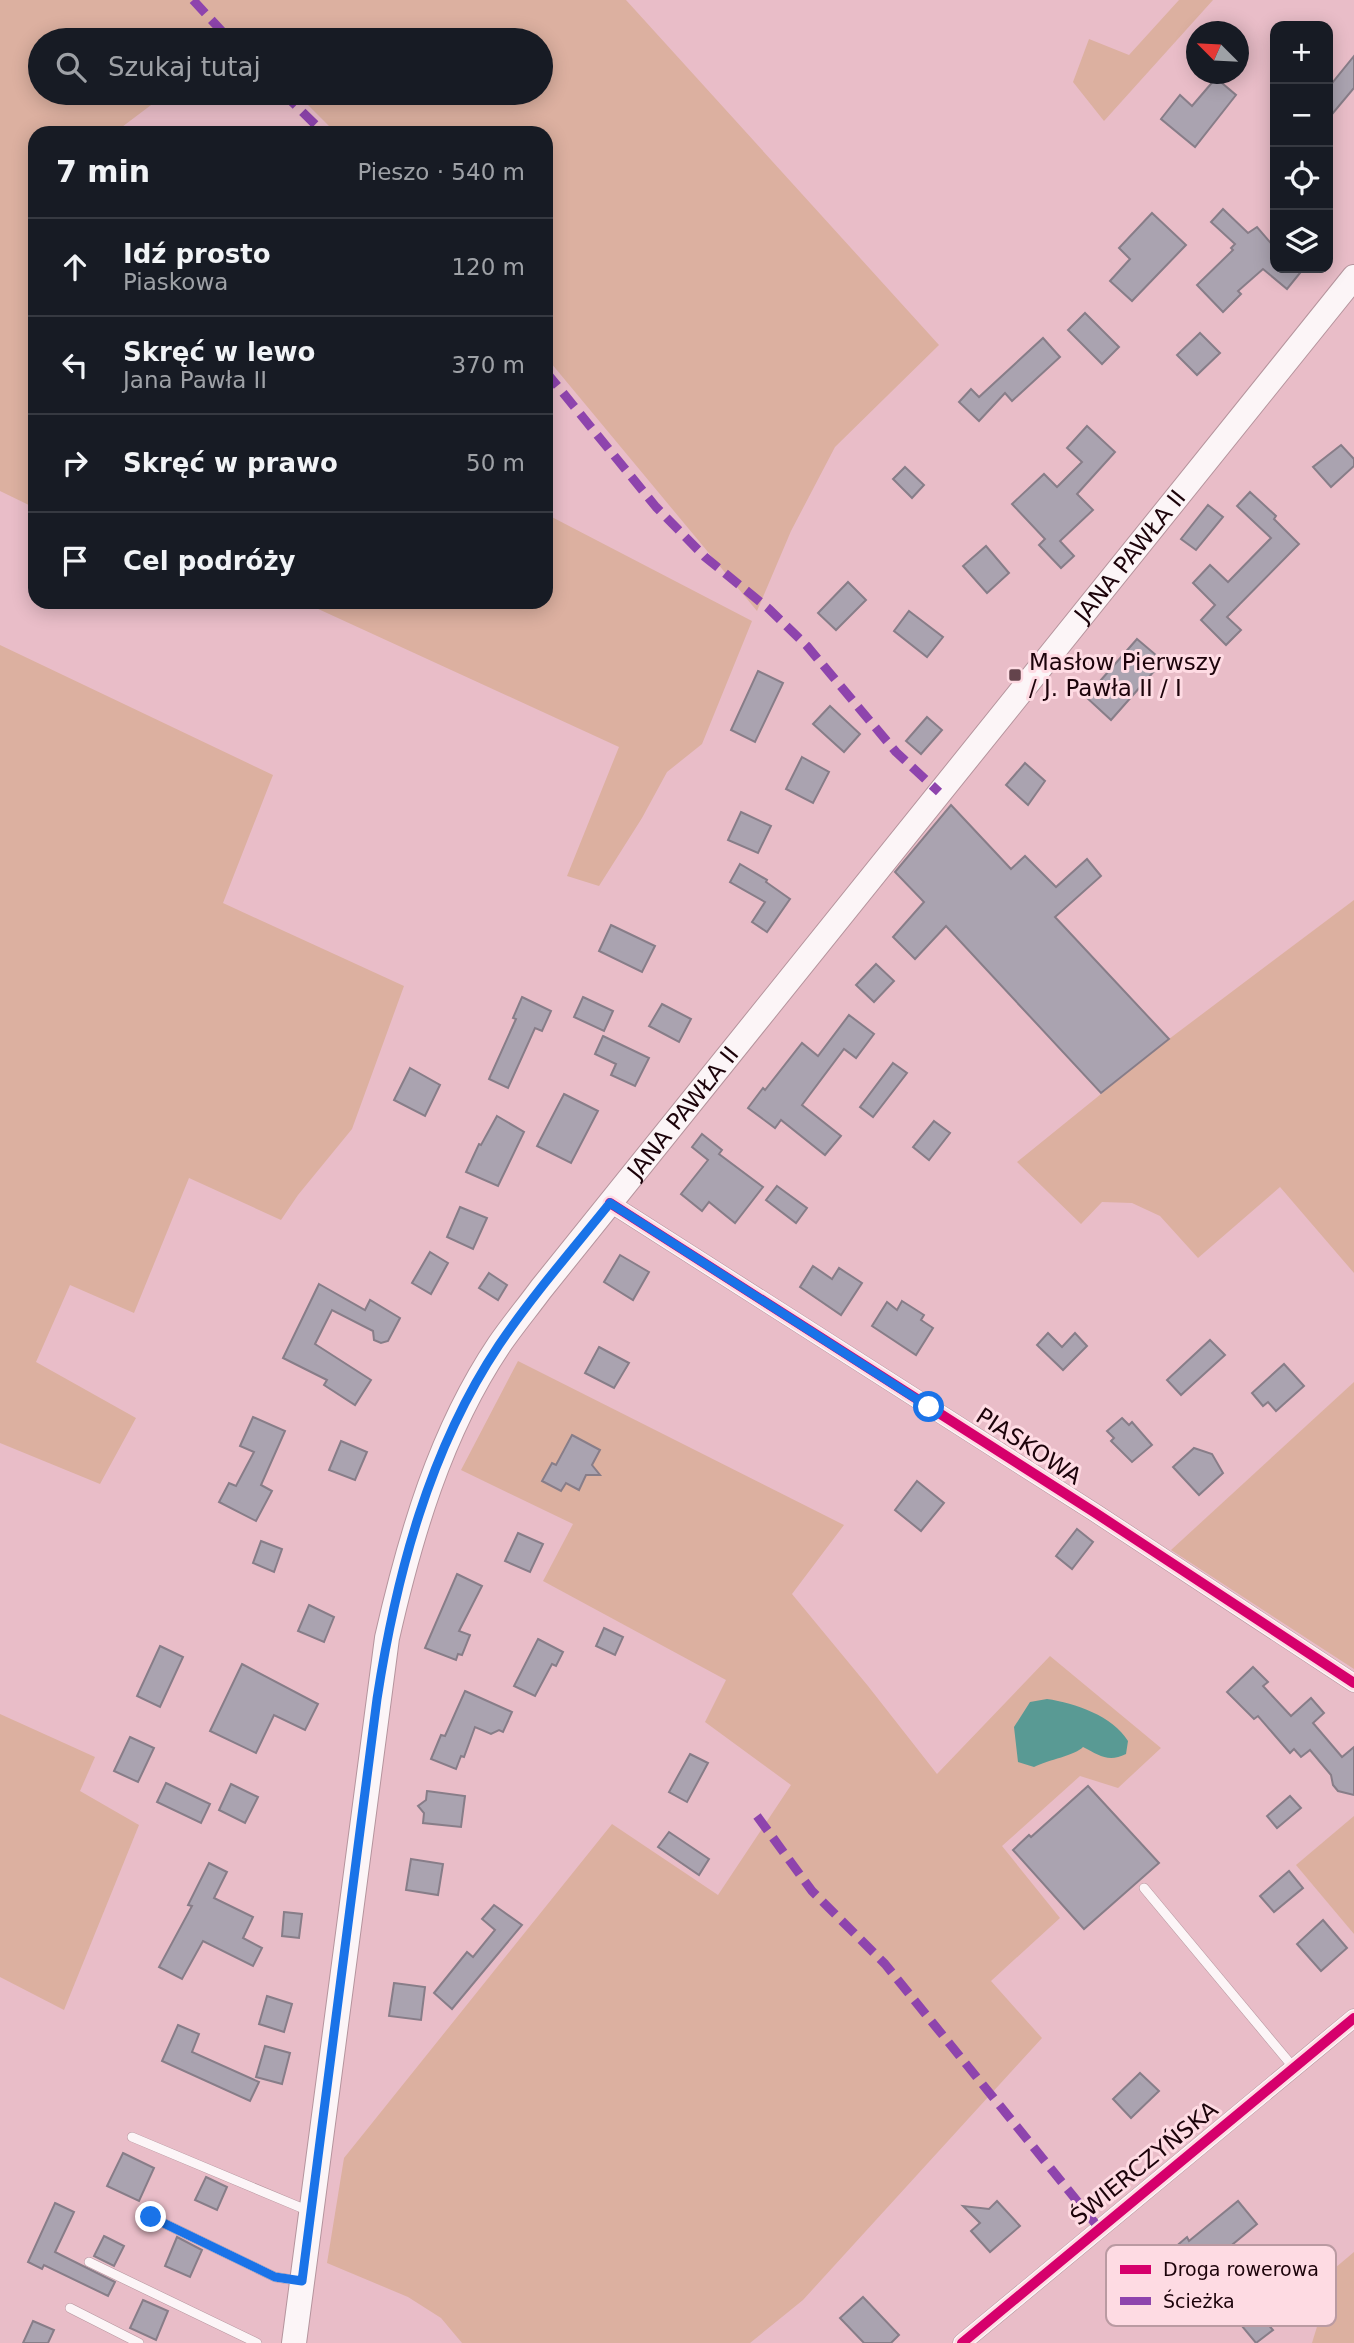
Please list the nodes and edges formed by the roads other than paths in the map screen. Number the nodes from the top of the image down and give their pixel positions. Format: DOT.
graph roads {
  1 [pos="1354,277"];
  2 [pos="610,1203"];
  3 [pos="1354,1682"];
  4 [pos="1144,1888"];
  5 [pos="1354,2018"];
  6 [pos="1294,2067"];
  7 [pos="132,2137"];
  8 [pos="310,2212"];
  9 [pos="151,2217"];
  10 [pos="89,2262"];
  11 [pos="302,2281"];
  12 [pos="70,2308"];
  13 [pos="139,2343"];
  14 [pos="257,2343"];
  15 [pos="294,2343"];
  16 [pos="962,2343"];
  1 -- 2 [label="main road, JANA PAWŁA II"];
  2 -- 3 [label="street, PIASKOWA"];
  2 -- 8 [label="main road, JANA PAWŁA II"];
  4 -- 6 [label="lane"];
  5 -- 6 [label="street, ŚWIERCZYŃSKA"];
  6 -- 16 [label="street, ŚWIERCZYŃSKA"];
  7 -- 8 [label="lane"];
  8 -- 11 [label="main road, JANA PAWŁA II"];
  9 -- 11 [label="lane"];
  10 -- 14 [label="lane"];
  11 -- 15 [label="main road, JANA PAWŁA II"];
  12 -- 13 [label="lane"];
}
